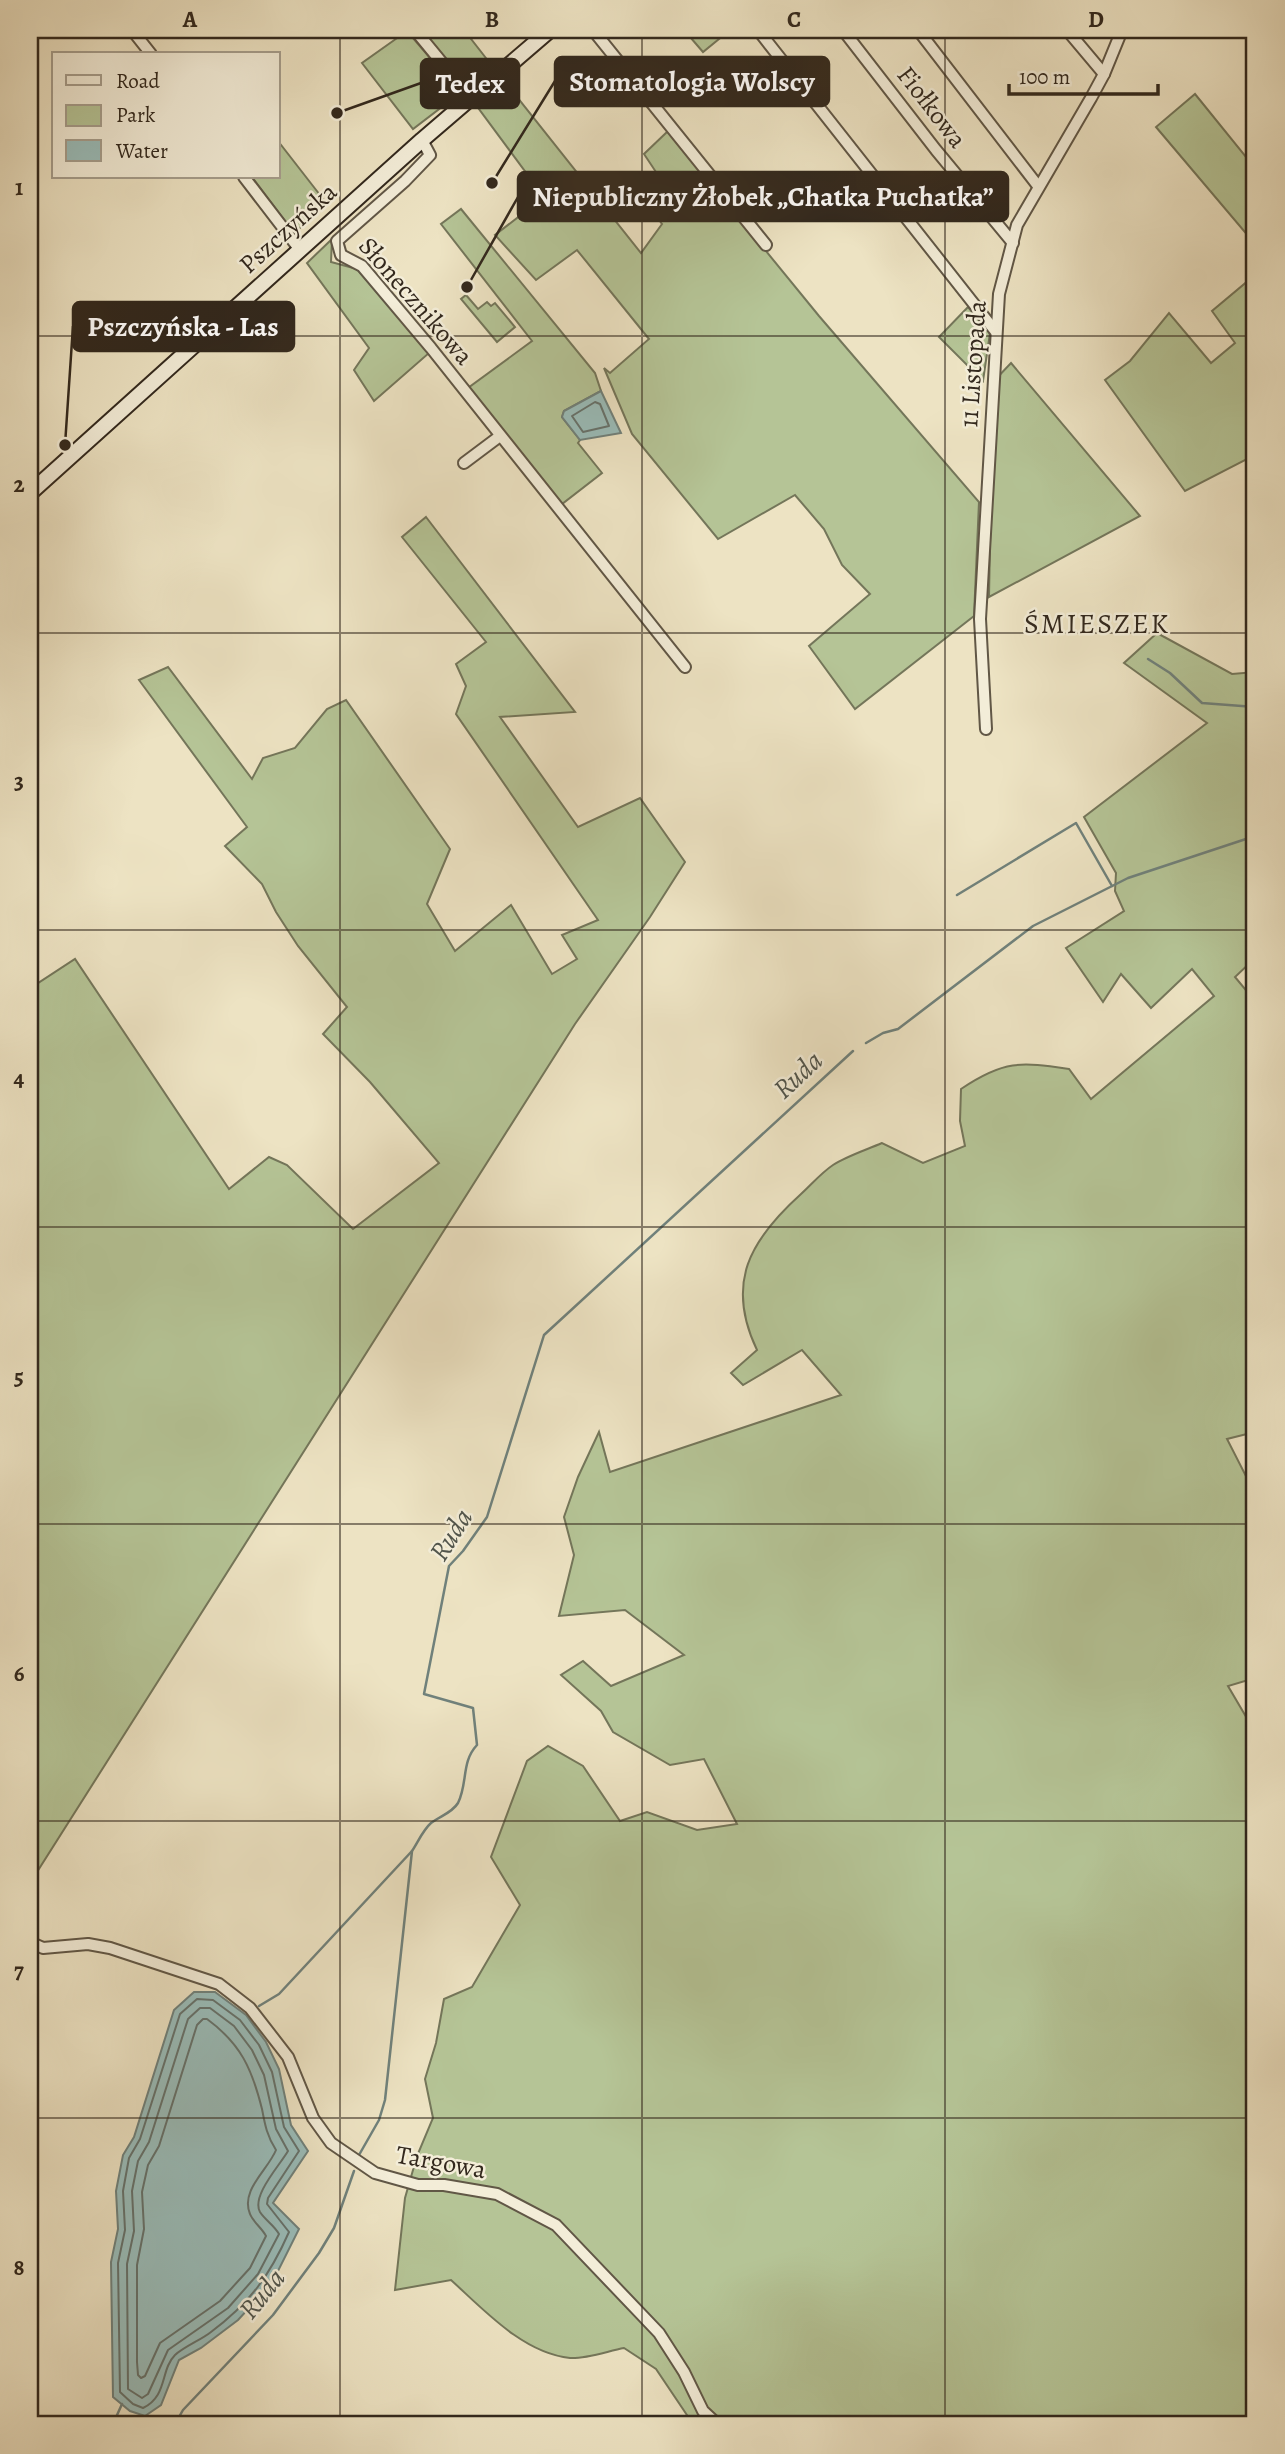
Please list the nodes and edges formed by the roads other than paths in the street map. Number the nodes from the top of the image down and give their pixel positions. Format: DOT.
graph roads {
  1 [pos="132,30"];
  2 [pos="415,30"];
  3 [pos="550,30"];
  4 [pos="593,30"];
  5 [pos="758,30"];
  6 [pos="843,30"];
  7 [pos="918,30"];
  8 [pos="1068,30"];
  9 [pos="1122,30"];
  10 [pos="149,52"];
  11 [pos="1104,74"];
  12 [pos="471,98"];
  13 [pos="422,140"];
  14 [pos="245,178"];
  15 [pos="1038,186"];
  16 [pos="1013,243"];
  17 [pos="765,245"];
  18 [pos="300,250"];
  19 [pos="996,332"];
  20 [pos="500,436"];
  21 [pos="464,463"];
  22 [pos="30,493"];
  23 [pos="685,667"];
  24 [pos="986,729"];
  25 [pos="30,1942"];
  26 [pos="717,2424"];
  1 -- 10 [label="street"];
  2 -- 12 [label="street"];
  3 -- 12 [label="main road, Pszczyńska"];
  4 -- 17 [label="street"];
  5 -- 19 [label="street"];
  6 -- 16 [label="street, Fiołkowa"];
  7 -- 15 [label="street"];
  8 -- 11 [label="street"];
  9 -- 11 [label="street, 11 Listopada"];
  11 -- 15 [label="street, 11 Listopada"];
  12 -- 13 [label="main road, Pszczyńska"];
  13 -- 18 [label="main road, Pszczyńska"];
  13 -- 20 [label="street, Słonecznikowa"];
  14 -- 18 [label="street"];
  15 -- 16 [label="street, 11 Listopada"];
  16 -- 19 [label="street, 11 Listopada"];
  18 -- 22 [label="main road, Pszczyńska"];
  19 -- 24 [label="street, 11 Listopada"];
  20 -- 21 [label="street"];
  20 -- 23 [label="street, Słonecznikowa"];
  25 -- 26 [label="street, Targowa"];
}
